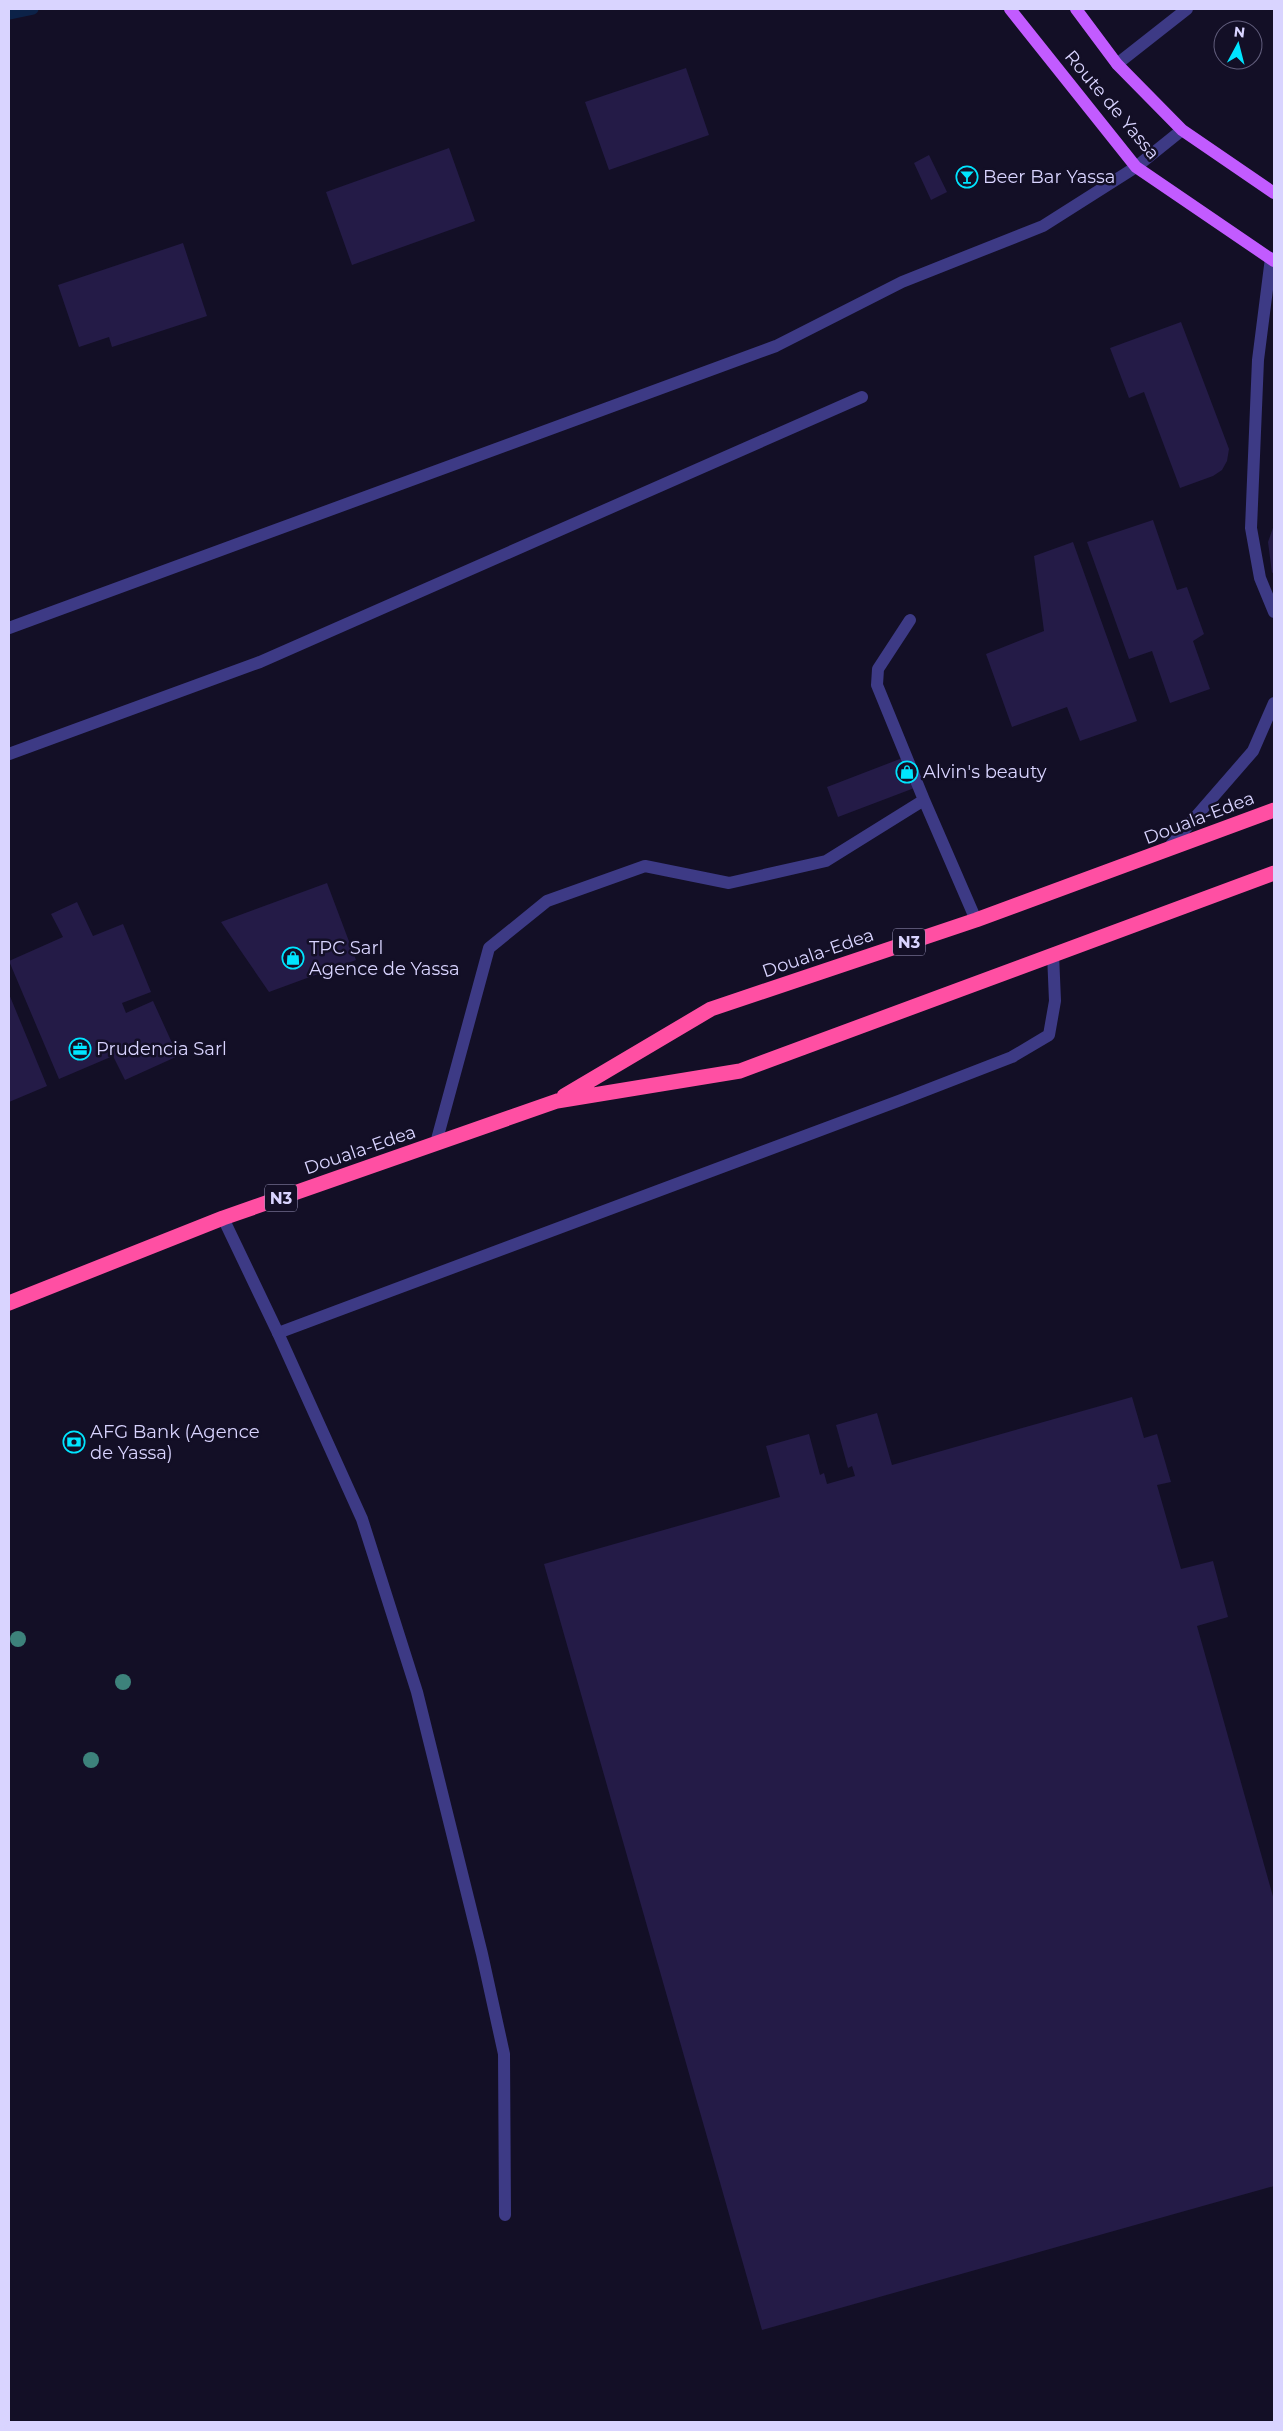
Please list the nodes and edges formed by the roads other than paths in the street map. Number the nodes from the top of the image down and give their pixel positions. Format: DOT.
graph roads {
  1 [pos="1010,9"];
  2 [pos="1076,9"];
  3 [pos="1188,9"];
  4 [pos="1117,64"];
  5 [pos="1182,130"];
  6 [pos="1136,167"];
  7 [pos="1274,192"];
  8 [pos="1272,260"];
  9 [pos="862,397"];
  10 [pos="1274,612"];
  11 [pos="910,620"];
  12 [pos="9,628"];
  13 [pos="1274,703"];
  14 [pos="9,754"];
  15 [pos="924,800"];
  16 [pos="1274,810"];
  17 [pos="1166,851"];
  18 [pos="1274,873"];
  19 [pos="976,920"];
  20 [pos="1053,954"];
  21 [pos="557,1101"];
  22 [pos="436,1143"];
  23 [pos="223,1218"];
  24 [pos="9,1303"];
  25 [pos="278,1333"];
  26 [pos="505,2215"];
  1 -- 6 [label="main road, Route de Yassa"];
  2 -- 4 [label="main road, Route de Yassa"];
  3 -- 4 [label="street"];
  4 -- 5 [label="main road, Route de Yassa"];
  5 -- 6 [label="street"];
  5 -- 7 [label="main road, Route de Yassa"];
  6 -- 8 [label="main road, Route de Yassa"];
  6 -- 12 [label="street"];
  8 -- 10 [label="street"];
  9 -- 14 [label="street"];
  11 -- 15 [label="street"];
  13 -- 17 [label="street"];
  15 -- 19 [label="street"];
  15 -- 22 [label="street"];
  16 -- 17 [label="highway, Douala-Edea / N3"];
  17 -- 19 [label="highway, Douala-Edea / N3"];
  18 -- 20 [label="highway, Douala-Edea / N3"];
  19 -- 21 [label="highway, Douala-Edea / N3"];
  20 -- 21 [label="highway, Douala-Edea / N3"];
  20 -- 25 [label="street"];
  21 -- 22 [label="highway, Douala-Edea / N3"];
  22 -- 23 [label="highway, Douala-Edea / N3"];
  23 -- 24 [label="highway, Douala-Edea / N3"];
  23 -- 25 [label="street"];
  25 -- 26 [label="street"];
}
